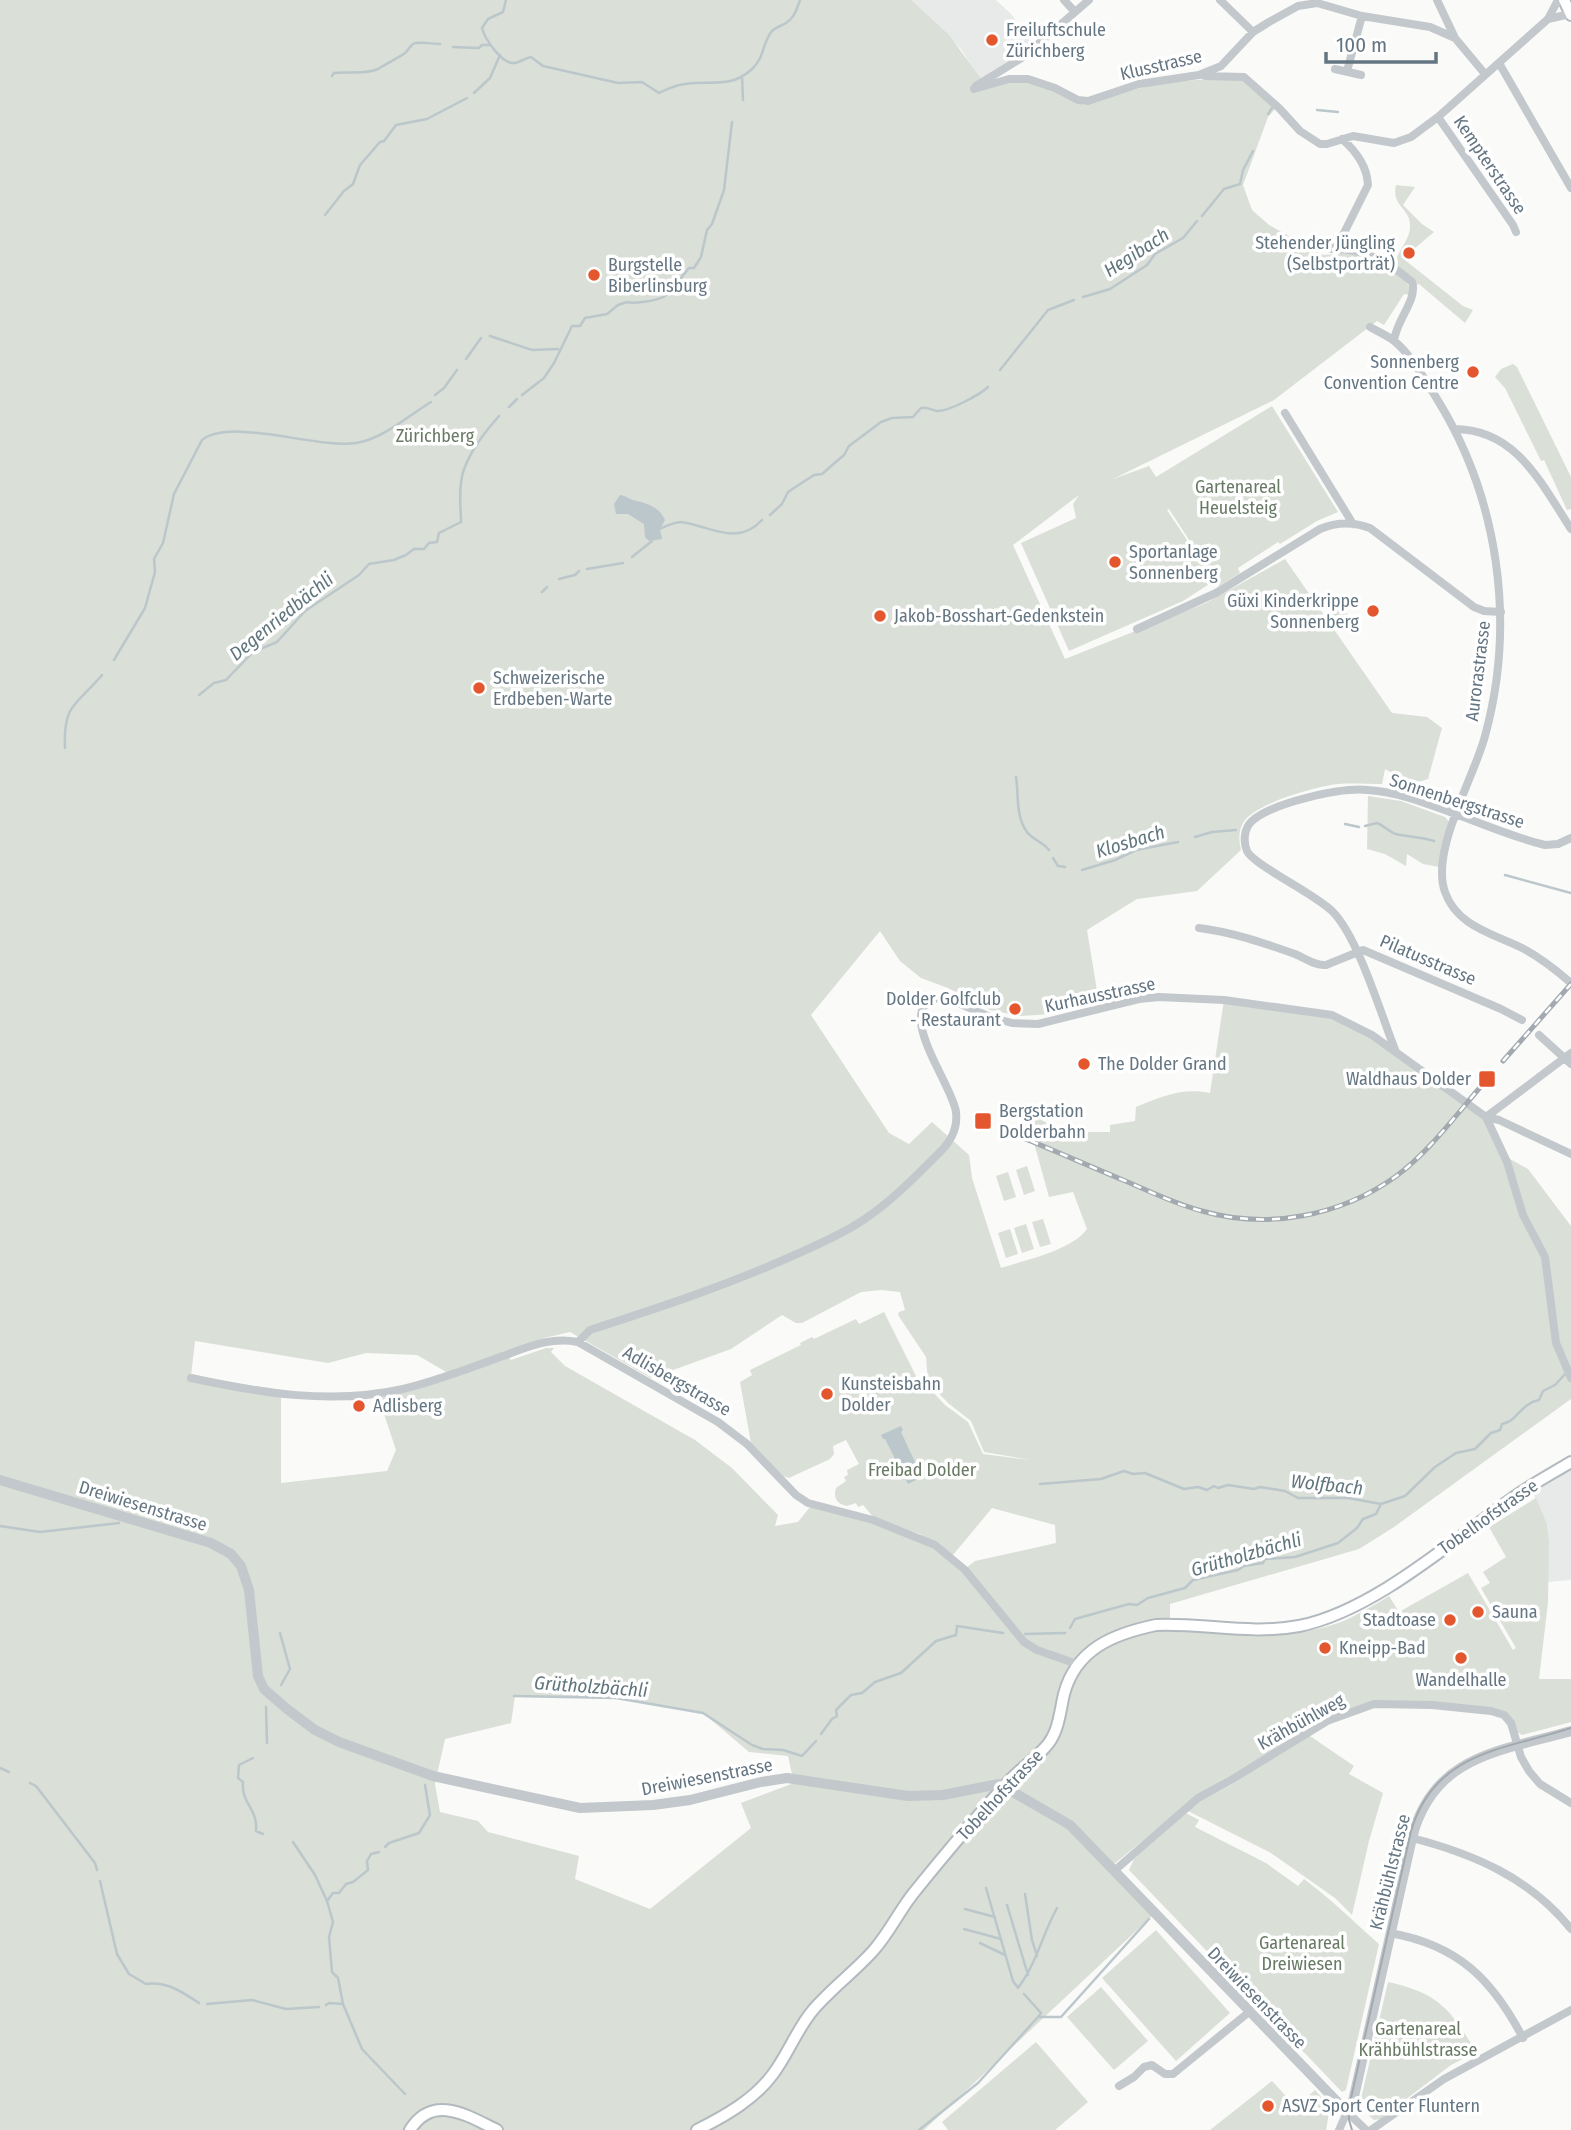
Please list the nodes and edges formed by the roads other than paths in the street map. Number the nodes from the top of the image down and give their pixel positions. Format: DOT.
graph roads {
  1 [pos="1064,0"];
  2 [pos="1089,0"];
  3 [pos="1220,0"];
  4 [pos="1437,0"];
  5 [pos="1558,0"];
  6 [pos="1564,0"];
  7 [pos="1325,2"];
  8 [pos="1075,12"];
  9 [pos="1571,15"];
  10 [pos="1363,16"];
  11 [pos="1548,19"];
  12 [pos="1254,32"];
  13 [pos="1455,38"];
  14 [pos="1230,59"];
  15 [pos="1499,62"];
  16 [pos="1335,69"];
  17 [pos="1346,71"];
  18 [pos="1485,74"];
  19 [pos="1199,75"];
  20 [pos="1361,75"];
  21 [pos="1244,77"];
  22 [pos="1438,117"];
  23 [pos="1342,139"];
  24 [pos="1571,188"];
  25 [pos="1516,232"];
  26 [pos="1370,327"];
  27 [pos="1394,341"];
  28 [pos="1285,414"];
  29 [pos="1454,429"];
  30 [pos="1353,524"];
  31 [pos="1571,528"];
  32 [pos="1501,612"];
  33 [pos="1137,629"];
  34 [pos="1457,814"];
  35 [pos="1571,838"];
  36 [pos="1199,928"];
  37 [pos="1357,953"];
  38 [pos="1569,981"];
  39 [pos="1521,1020"];
  40 [pos="1539,1035"];
  41 [pos="1396,1052"];
  42 [pos="1569,1058"];
  43 [pos="1495,1110"];
  44 [pos="1486,1117"];
  45 [pos="1497,1119"];
  46 [pos="1571,1154"];
  47 [pos="578,1342"];
  48 [pos="191,1378"];
  49 [pos="1571,1378"];
  50 [pos="1571,1462"];
  51 [pos="0,1480"];
  52 [pos="1077,1664"];
  53 [pos="1571,1731"];
  54 [pos="1518,1745"];
  55 [pos="1005,1786"];
  56 [pos="1571,1803"];
  57 [pos="1412,1838"];
  58 [pos="1114,1871"];
  59 [pos="1571,1929"];
  60 [pos="1390,1933"];
  61 [pos="1571,2010"];
  62 [pos="1249,2012"];
  63 [pos="1523,2038"];
  64 [pos="1119,2086"];
  65 [pos="1347,2112"];
  66 [pos="410,2130"];
  67 [pos="497,2130"];
  68 [pos="697,2130"];
  69 [pos="1339,2130"];
  70 [pos="1366,2130"];
  71 [pos="1371,2130"];
  1 -- 8 [label="street"];
  2 -- 8 [label="street"];
  3 -- 12 [label="street"];
  4 -- 13 [label="street"];
  5 -- 11 [label="street"];
  6 -- 9 [label="main road"];
  7 -- 10 [label="street, Klusstrasse"];
  7 -- 12 [label="street, Klusstrasse"];
  8 -- 19 [label="street, Klusstrasse"];
  9 -- 11 [label="street"];
  10 -- 13 [label="street, Klusstrasse"];
  10 -- 17 [label="street"];
  11 -- 15 [label="street"];
  12 -- 14 [label="street, Klusstrasse"];
  13 -- 18 [label="street, Klusstrasse"];
  14 -- 19 [label="street, Klusstrasse"];
  14 -- 21 [label="street"];
  15 -- 18 [label="street"];
  15 -- 24 [label="street"];
  16 -- 17 [label="street"];
  17 -- 20 [label="street"];
  18 -- 22 [label="street"];
  19 -- 21 [label="street"];
  21 -- 23 [label="street"];
  22 -- 23 [label="street"];
  22 -- 25 [label="street, Kempterstrasse"];
  23 -- 27 [label="street"];
  26 -- 27 [label="street, Aurorastrasse"];
  27 -- 29 [label="street, Aurorastrasse"];
  28 -- 30 [label="street"];
  29 -- 31 [label="street"];
  29 -- 32 [label="street, Aurorastrasse"];
  30 -- 32 [label="street"];
  30 -- 33 [label="street"];
  32 -- 34 [label="street, Aurorastrasse"];
  34 -- 35 [label="street, Sonnenbergstrasse"];
  34 -- 37 [label="street, Sonnenbergstrasse"];
  34 -- 38 [label="street, Aurorastrasse"];
  36 -- 37 [label="street, Pilatusstrasse"];
  37 -- 39 [label="street, Pilatusstrasse"];
  37 -- 41 [label="street, Sonnenbergstrasse"];
  40 -- 42 [label="street"];
  41 -- 44 [label="street, Kurhausstrasse"];
  41 -- 47 [label="street, Kurhausstrasse"];
  42 -- 43 [label="street"];
  43 -- 44 [label="street"];
  43 -- 45 [label="street"];
  44 -- 45 [label="street, Kurhausstrasse"];
  44 -- 49 [label="street"];
  45 -- 46 [label="street, Kurhausstrasse"];
  47 -- 48 [label="street"];
  47 -- 52 [label="street, Adlisbergstrasse"];
  50 -- 52 [label="main road, Tobelhofstrasse"];
  51 -- 55 [label="street, Dreiwiesenstrasse"];
  52 -- 55 [label="main road, Tobelhofstrasse"];
  53 -- 54 [label="street, Krähbühlstrasse"];
  54 -- 56 [label="street"];
  54 -- 57 [label="street, Krähbühlstrasse"];
  54 -- 58 [label="street, Krähbühlweg"];
  55 -- 58 [label="street, Dreiwiesenstrasse"];
  55 -- 68 [label="main road, Tobelhofstrasse"];
  57 -- 59 [label="street"];
  57 -- 60 [label="street, Krähbühlstrasse"];
  58 -- 62 [label="street, Dreiwiesenstrasse"];
  60 -- 63 [label="street"];
  60 -- 65 [label="street, Krähbühlstrasse"];
  61 -- 63 [label="street"];
  62 -- 64 [label="street"];
  62 -- 65 [label="street, Dreiwiesenstrasse"];
  63 -- 71 [label="street"];
  65 -- 69 [label="street"];
  65 -- 70 [label="street"];
  66 -- 67 [label="main road"];
}
